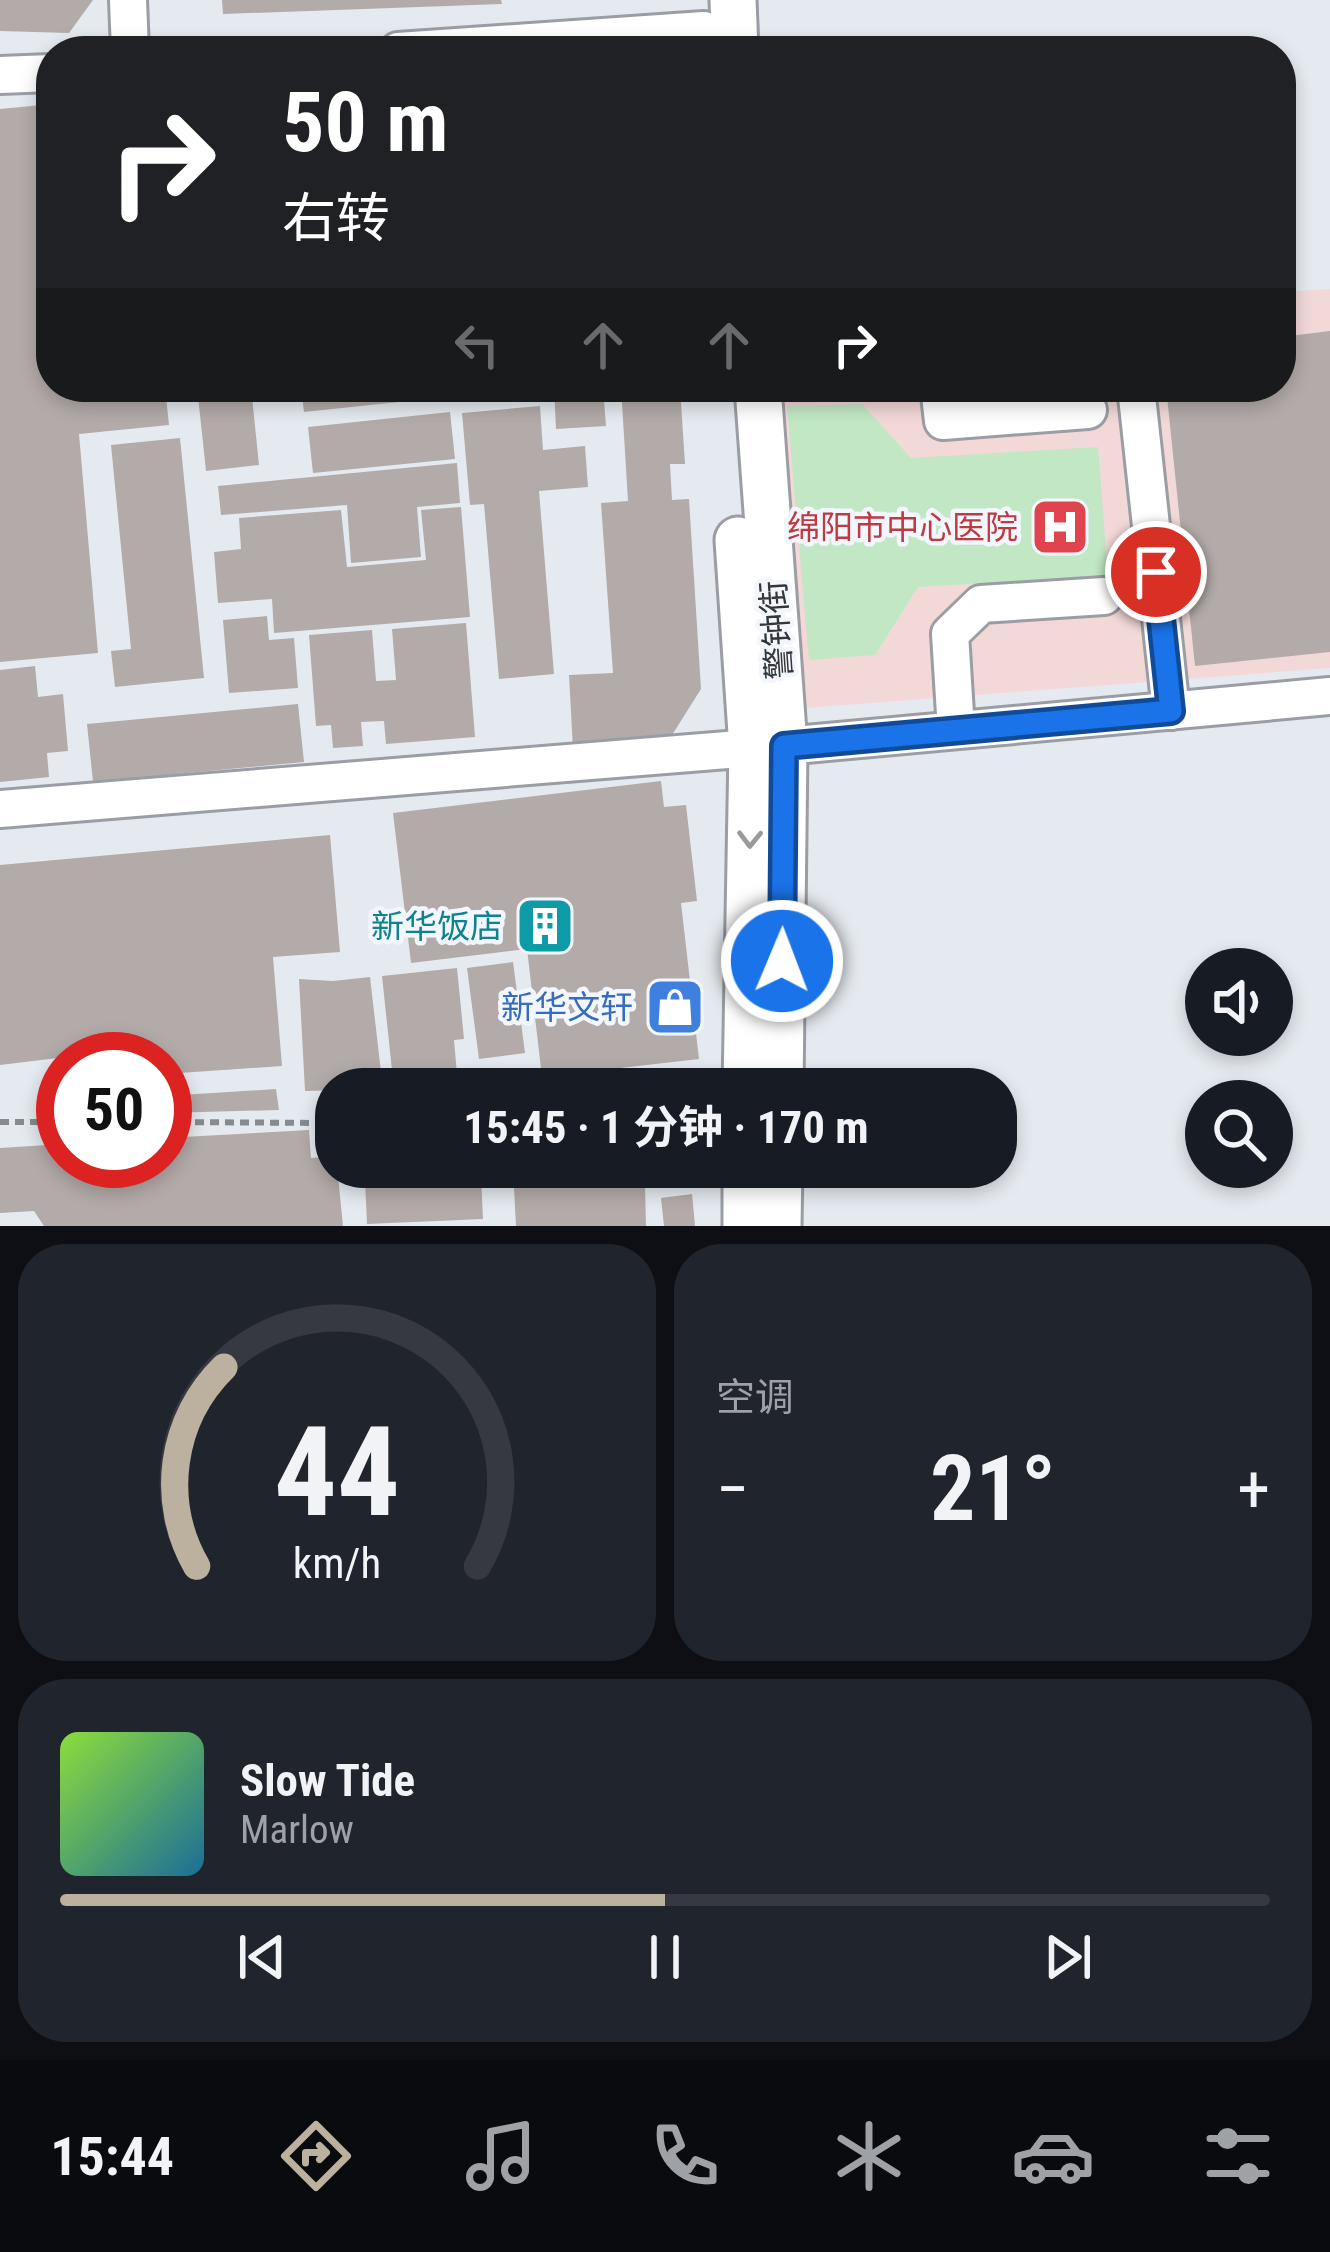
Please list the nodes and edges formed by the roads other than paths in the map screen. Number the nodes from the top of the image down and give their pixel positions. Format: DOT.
graph roads {
  1 [pos="128,0"];
  2 [pos="716,26"];
  3 [pos="129,36"];
  4 [pos="589,36"];
  5 [pos="36,73"];
  6 [pos="0,74"];
  7 [pos="730,402"];
  8 [pos="758,402"];
  9 [pos="941,402"];
  10 [pos="1138,402"];
  11 [pos="1088,410"];
  12 [pos="1104,596"];
  13 [pos="1330,696"];
  14 [pos="1171,711"];
  15 [pos="956,730"];
  16 [pos="768,747"];
  17 [pos="0,809"];
  18 [pos="747,1068"];
  19 [pos="779,1068"];
  20 [pos="746,1188"];
  21 [pos="779,1188"];
  22 [pos="746,1226"];
  23 [pos="778,1226"];
  1 -- 3 [label="street"];
  2 -- 4 [label="street"];
  5 -- 6 [label="street"];
  7 -- 16 [label="main road, 警钟街"];
  8 -- 16 [label="main road, 警钟街"];
  9 -- 11 [label="street"];
  10 -- 14 [label="street"];
  12 -- 15 [label="street"];
  13 -- 14 [label="street"];
  14 -- 15 [label="street"];
  15 -- 16 [label="street"];
  16 -- 17 [label="street"];
  16 -- 18 [label="main road, 警钟街, one-way"];
  16 -- 19 [label="main road, 警钟街"];
  20 -- 22 [label="main road"];
  21 -- 23 [label="main road"];
}
